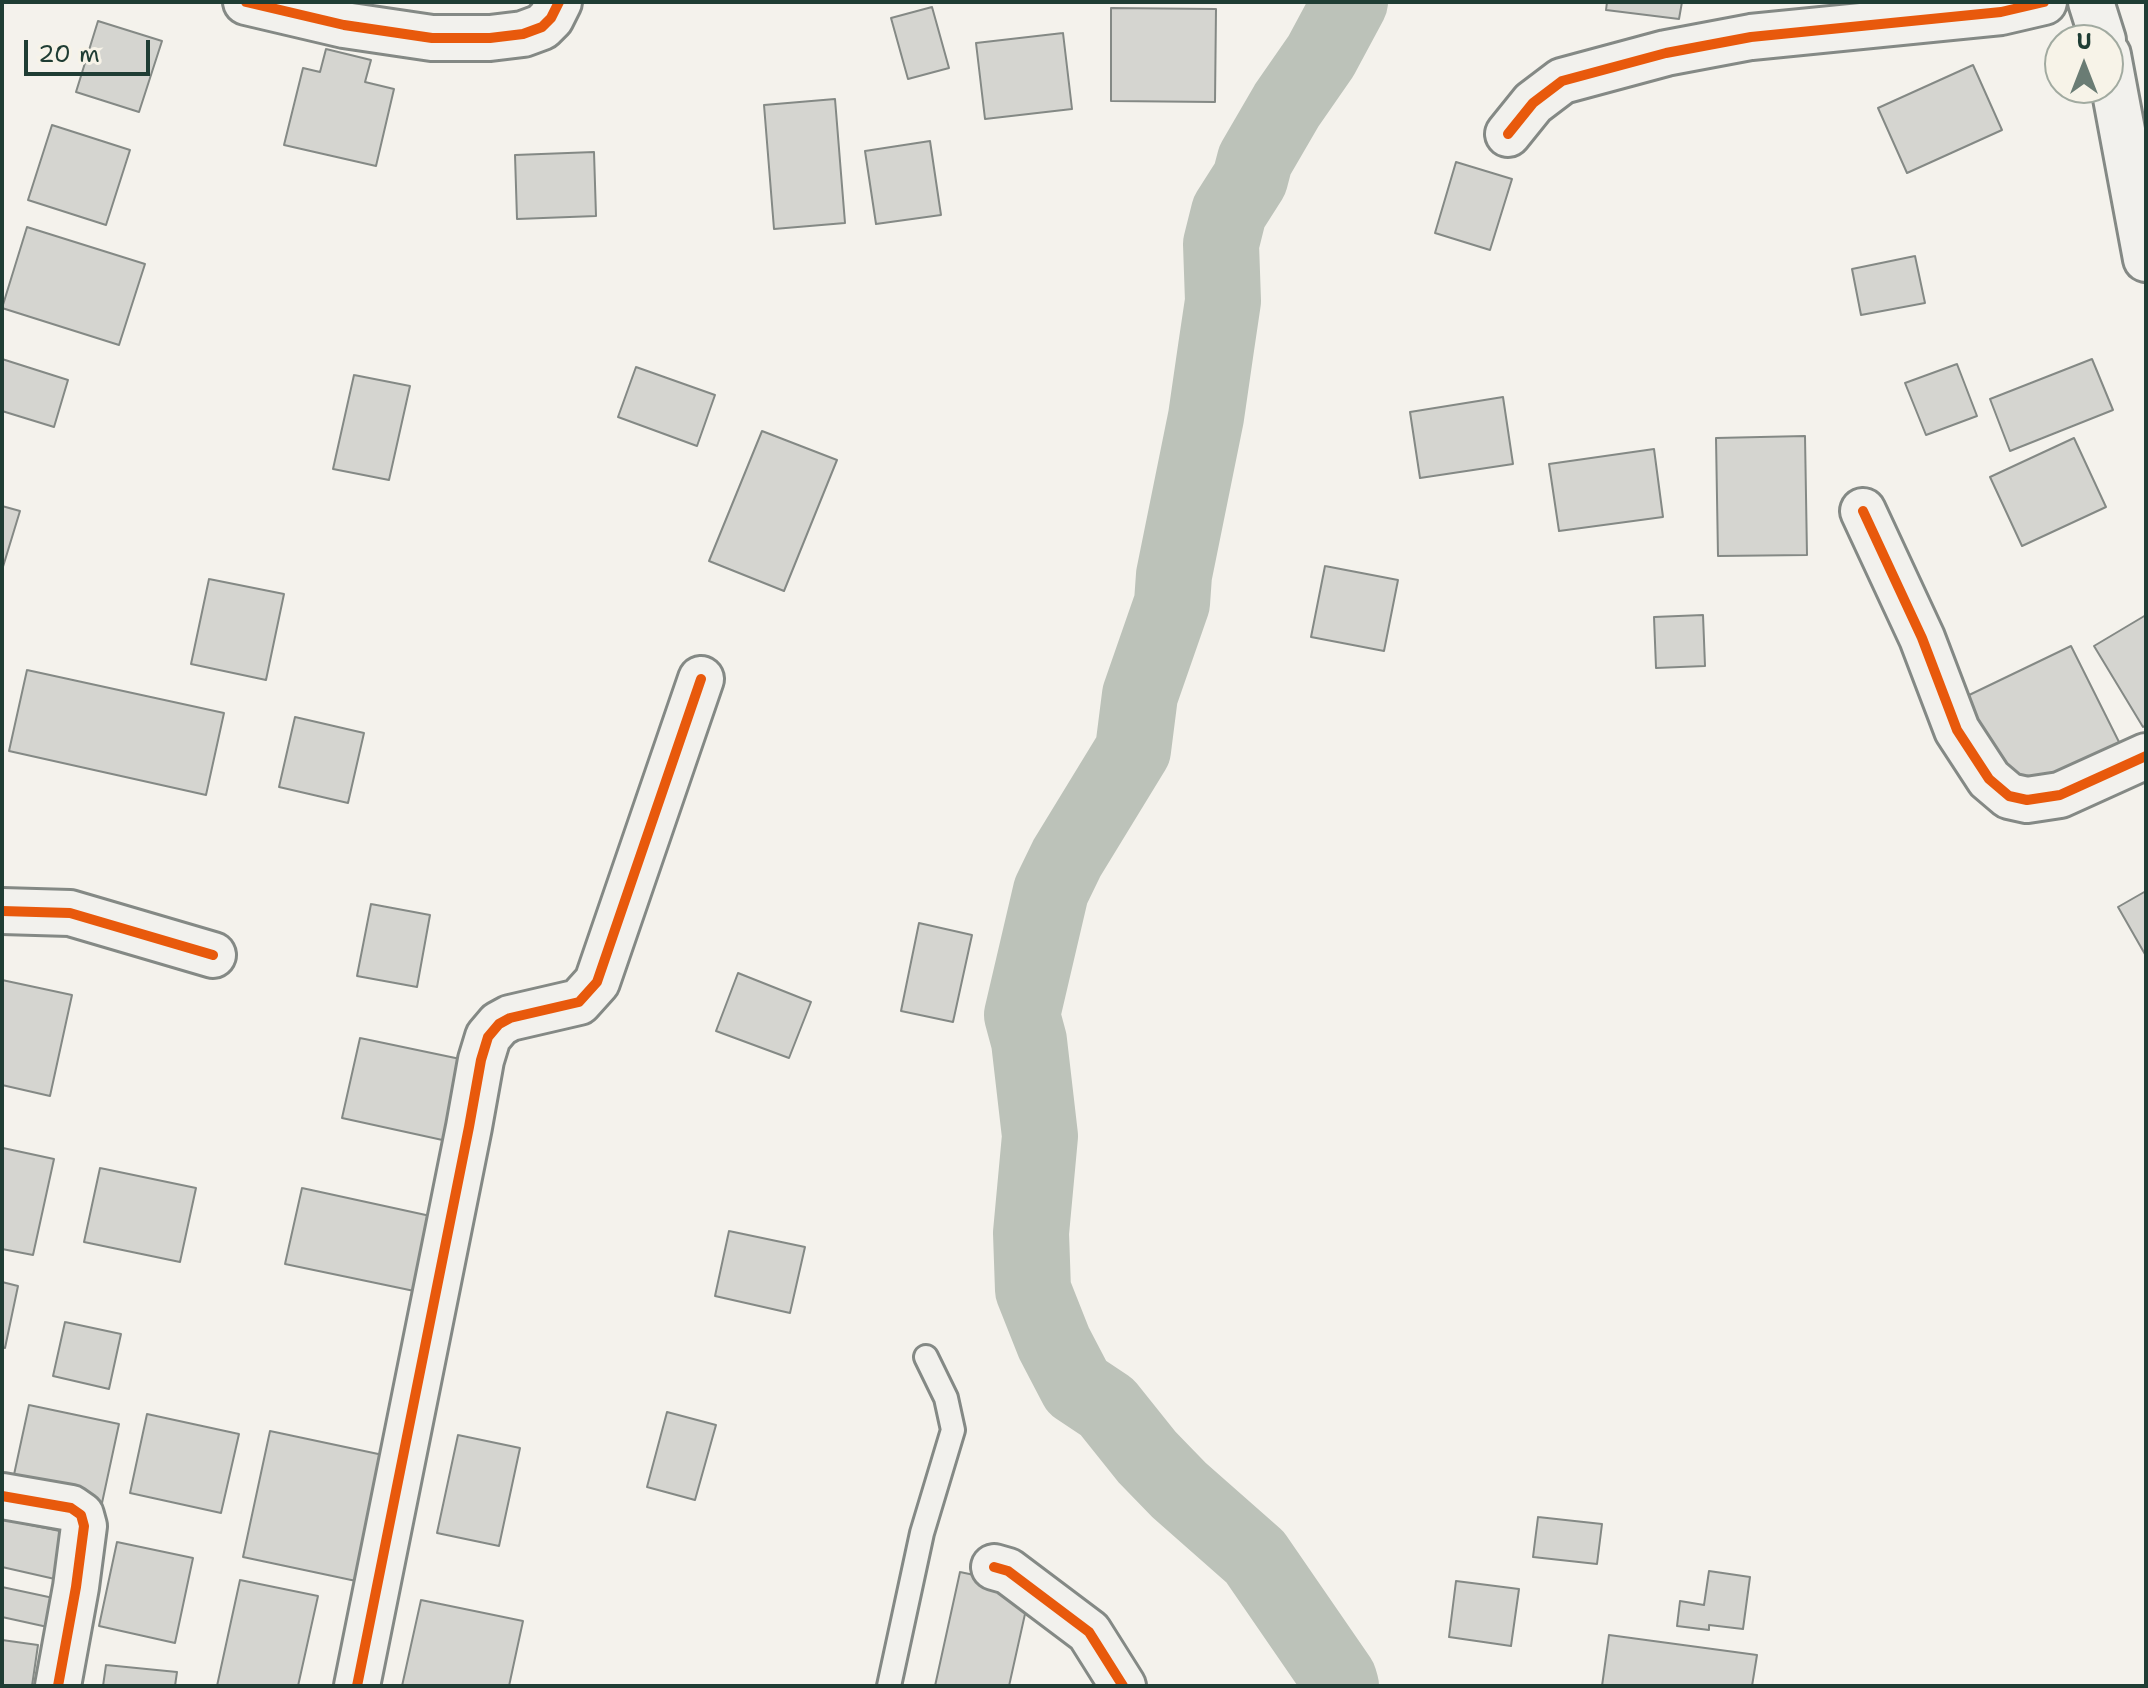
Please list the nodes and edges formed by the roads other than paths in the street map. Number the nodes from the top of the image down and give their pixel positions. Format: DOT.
graph roads {
  1 [pos="246,2"];
  2 [pos="559,2"];
  3 [pos="2044,2"];
  4 [pos="2091,2"];
  5 [pos="2098,24"];
  6 [pos="2117,104"];
  7 [pos="1508,134"];
  8 [pos="2146,259"];
  9 [pos="1863,511"];
  10 [pos="701,679"];
  11 [pos="2146,756"];
  12 [pos="2,911"];
  13 [pos="213,955"];
  14 [pos="926,1357"];
  15 [pos="2,1496"];
  16 [pos="994,1567"];
  17 [pos="58,1686"];
  18 [pos="357,1686"];
  19 [pos="889,1686"];
  20 [pos="1123,1686"];
  1 -- 2 [label="street"];
  3 -- 7 [label="street"];
  4 -- 5 [label="street"];
  6 -- 8 [label="street"];
  9 -- 11 [label="street"];
  10 -- 18 [label="street"];
  12 -- 13 [label="street"];
  14 -- 19 [label="lane"];
  15 -- 17 [label="street"];
  16 -- 20 [label="street"];
}
